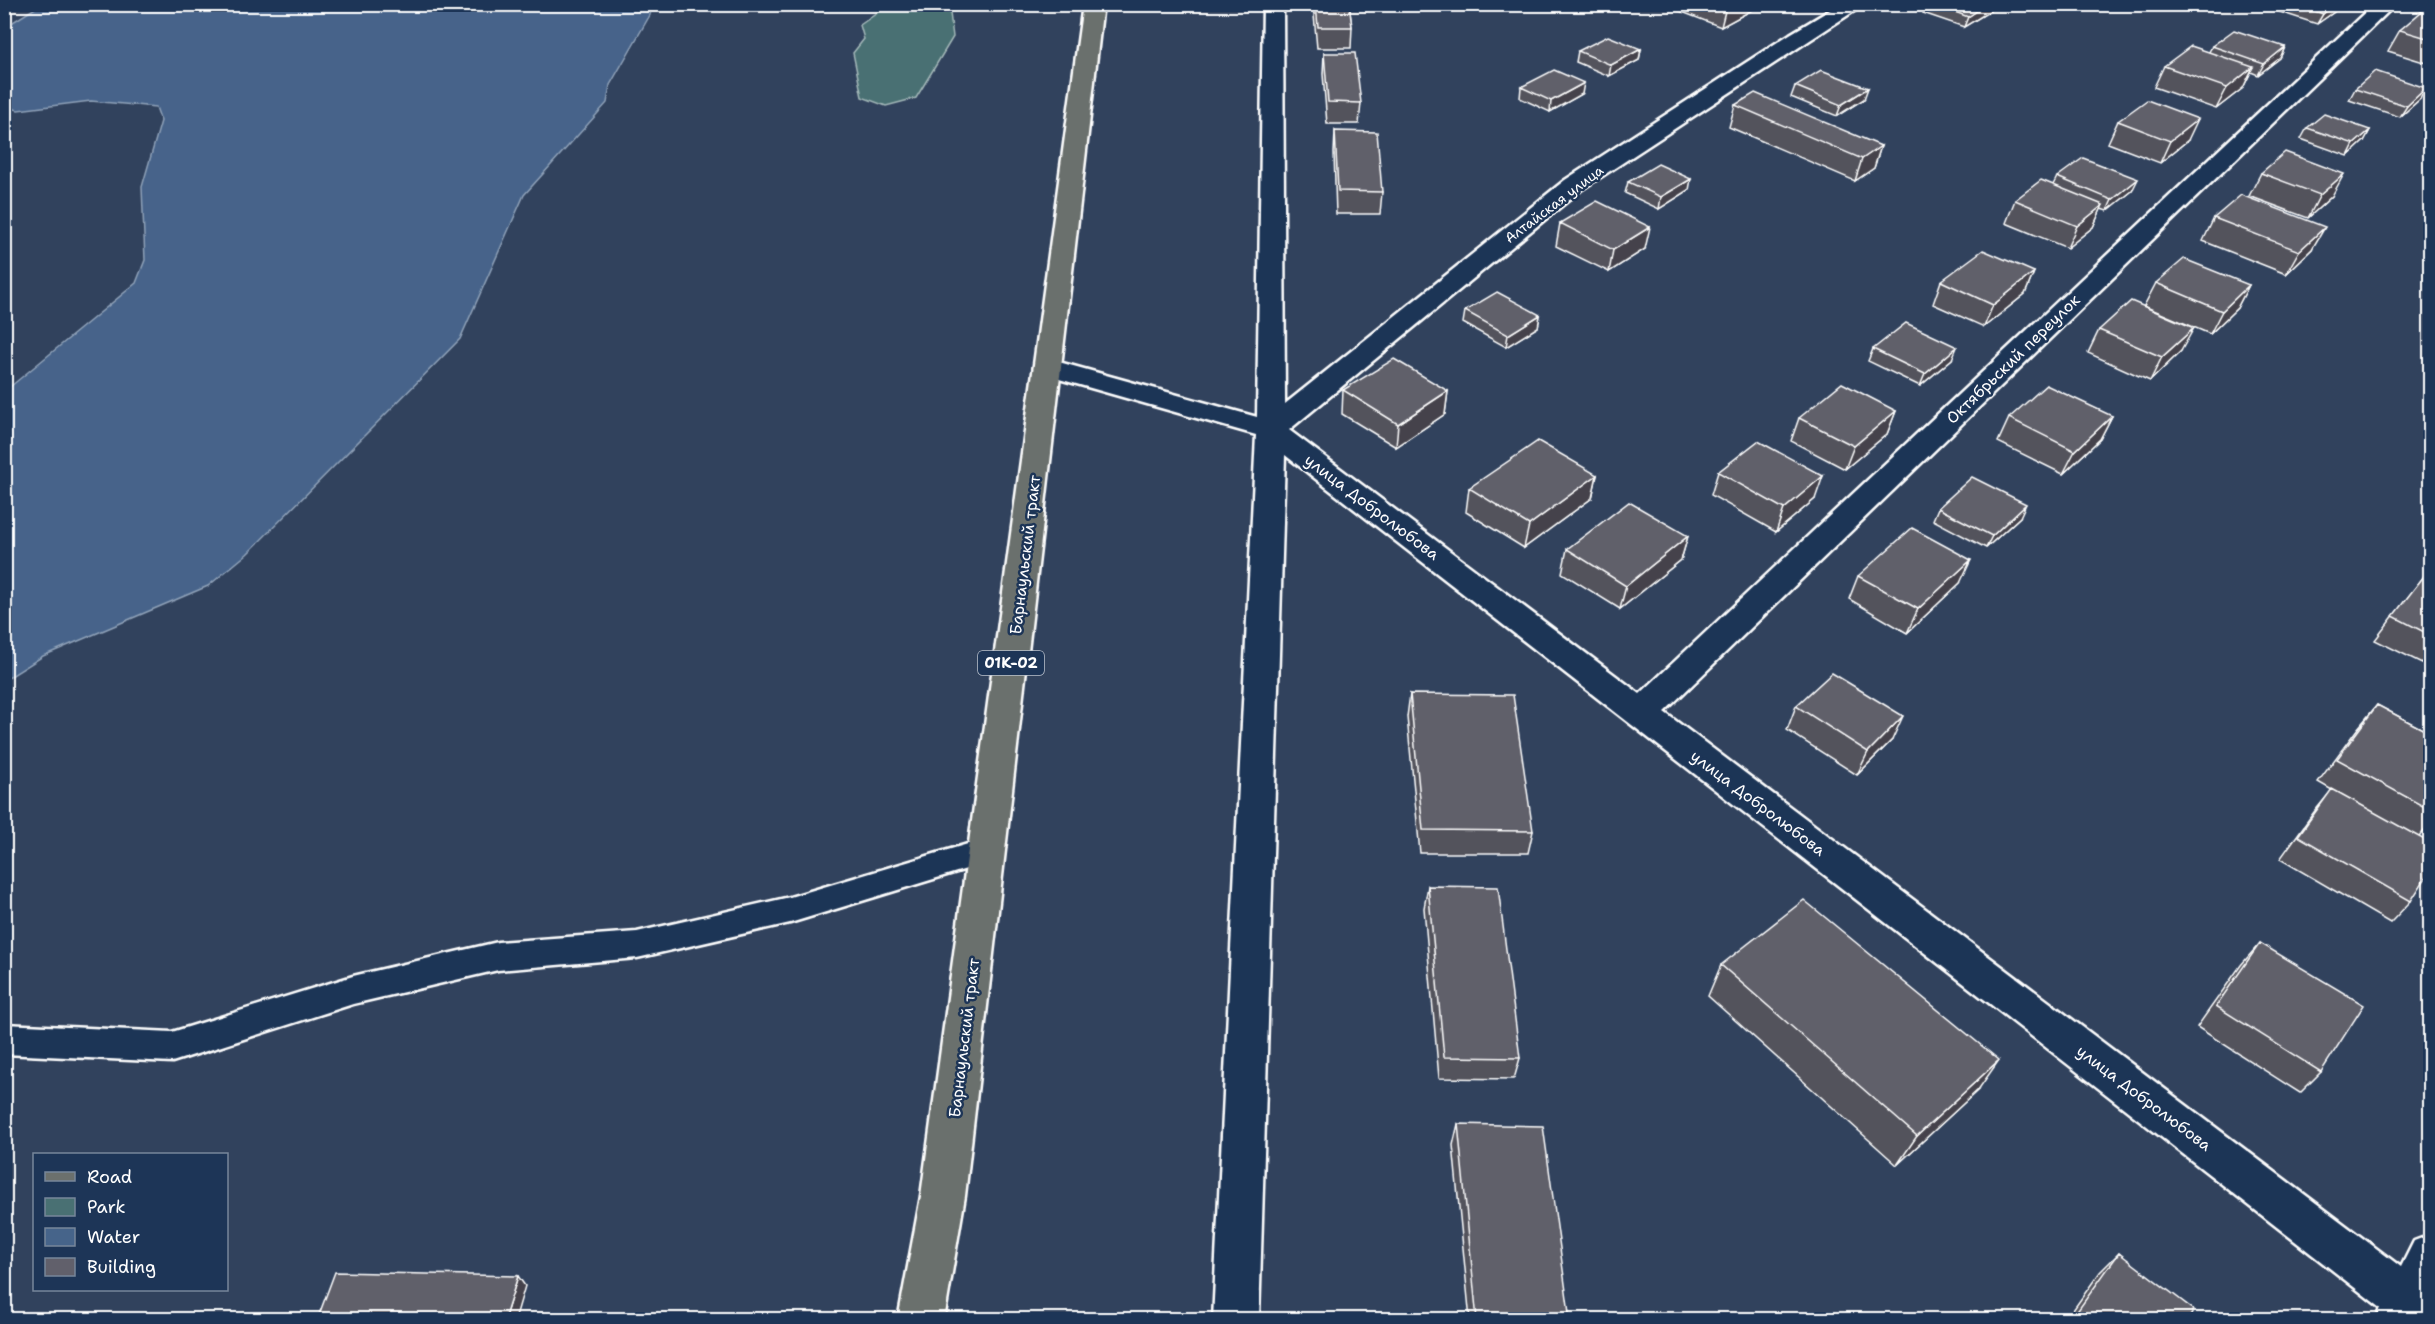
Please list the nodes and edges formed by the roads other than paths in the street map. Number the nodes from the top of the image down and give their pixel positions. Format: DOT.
graph roads {
  1 [pos="1093,4"];
  2 [pos="1273,4"];
  3 [pos="1855,4"];
  4 [pos="2386,4"];
  5 [pos="1048,367"];
  6 [pos="1271,430"];
  7 [pos="1641,713"];
  8 [pos="988,850"];
  9 [pos="4,1039"];
  10 [pos="2430,1257"];
  11 [pos="2413,1311"];
  12 [pos="921,1320"];
  13 [pos="1236,1320"];
  1 -- 5 [label="main road, Барнаульский тракт / 01К-02"];
  2 -- 6 [label="street"];
  3 -- 6 [label="street, Алтайская улица"];
  4 -- 7 [label="street, Октябрьский переулок"];
  5 -- 6 [label="street, улица Добролюбова"];
  5 -- 8 [label="main road, Барнаульский тракт / 01К-02"];
  6 -- 7 [label="street, улица Добролюбова"];
  6 -- 13 [label="street"];
  7 -- 11 [label="street, улица Добролюбова"];
  8 -- 9 [label="lane"];
  8 -- 12 [label="main road, Барнаульский тракт / 01К-02"];
  10 -- 11 [label="street"];
}
